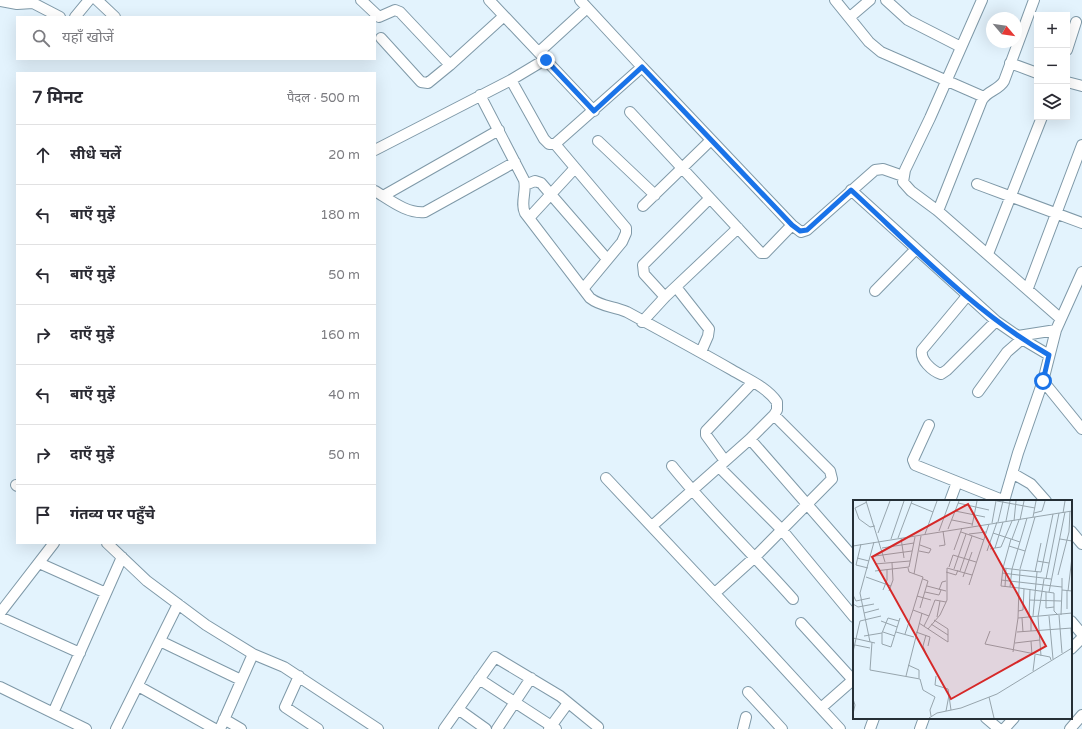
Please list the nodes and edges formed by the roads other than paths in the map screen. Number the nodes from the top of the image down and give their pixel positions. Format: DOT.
graph roads {
  1 [pos="89,0"];
  2 [pos="97,0"];
  3 [pos="361,0"];
  4 [pos="489,0"];
  5 [pos="835,0"];
  6 [pos="870,0"];
  7 [pos="886,0"];
  8 [pos="982,0"];
  9 [pos="1034,0"];
  10 [pos="0,1"];
  11 [pos="32,1"];
  12 [pos="584,4"];
  13 [pos="58,16"];
  14 [pos="76,16"];
  15 [pos="115,16"];
  16 [pos="504,16"];
  17 [pos="850,17"];
  18 [pos="1076,22"];
  19 [pos="381,38"];
  20 [pos="961,47"];
  21 [pos="1068,48"];
  22 [pos="543,56"];
  23 [pos="1010,63"];
  24 [pos="450,65"];
  25 [pos="642,67"];
  26 [pos="1034,72"];
  27 [pos="511,80"];
  28 [pos="946,81"];
  29 [pos="1070,83"];
  30 [pos="1082,86"];
  31 [pos="480,95"];
  32 [pos="984,97"];
  33 [pos="594,111"];
  34 [pos="630,112"];
  35 [pos="1041,120"];
  36 [pos="499,130"];
  37 [pos="711,140"];
  38 [pos="598,141"];
  39 [pos="555,144"];
  40 [pos="1082,145"];
  41 [pos="376,149"];
  42 [pos="515,162"];
  43 [pos="575,168"];
  44 [pos="682,169"];
  45 [pos="903,176"];
  46 [pos="977,184"];
  47 [pos="525,185"];
  48 [pos="851,190"];
  49 [pos="379,193"];
  50 [pos="551,193"];
  51 [pos="655,195"];
  52 [pos="1011,196"];
  53 [pos="710,199"];
  54 [pos="643,206"];
  55 [pos="938,211"];
  56 [pos="1057,213"];
  57 [pos="529,218"];
  58 [pos="1082,223"];
  59 [pos="792,225"];
  60 [pos="738,228"];
  61 [pos="916,249"];
  62 [pos="988,254"];
  63 [pos="607,259"];
  64 [pos="1082,272"];
  65 [pos="676,287"];
  66 [pos="1028,288"];
  67 [pos="583,290"];
  68 [pos="875,290"];
  69 [pos="967,296"];
  70 [pos="665,297"];
  71 [pos="1061,319"];
  72 [pos="996,321"];
  73 [pos="642,322"];
  74 [pos="1056,330"];
  75 [pos="1020,338"];
  76 [pos="701,352"];
  77 [pos="1049,355"];
  78 [pos="1043,381"];
  79 [pos="753,382"];
  80 [pos="978,392"];
  81 [pos="774,415"];
  82 [pos="929,425"];
  83 [pos="1082,429"];
  84 [pos="750,439"];
  85 [pos="722,464"];
  86 [pos="672,466"];
  87 [pos="1012,473"];
  88 [pos="606,478"];
  89 [pos="957,482"];
  90 [pos="692,491"];
  91 [pos="950,500"];
  92 [pos="1002,500"];
  93 [pos="1004,500"];
  94 [pos="1045,500"];
  95 [pos="808,505"];
  96 [pos="652,526"];
  97 [pos="782,530"];
  98 [pos="1072,532"];
  99 [pos="53,544"];
  100 [pos="108,544"];
  101 [pos="1082,544"];
  102 [pos="122,557"];
  103 [pos="755,557"];
  104 [pos="853,557"];
  105 [pos="39,563"];
  106 [pos="106,593"];
  107 [pos="715,593"];
  108 [pos="792,600"];
  109 [pos="178,604"];
  110 [pos="0,613"];
  111 [pos="853,616"];
  112 [pos="0,617"];
  113 [pos="1072,622"];
  114 [pos="802,623"];
  115 [pos="1082,634"];
  116 [pos="1082,638"];
  117 [pos="160,641"];
  118 [pos="1072,649"];
  119 [pos="80,653"];
  120 [pos="253,654"];
  121 [pos="299,676"];
  122 [pos="531,678"];
  123 [pos="853,678"];
  124 [pos="479,679"];
  125 [pos="241,680"];
  126 [pos="853,680"];
  127 [pos="138,686"];
  128 [pos="0,687"];
  129 [pos="748,692"];
  130 [pos="568,703"];
  131 [pos="514,704"];
  132 [pos="821,708"];
  133 [pos="458,709"];
  134 [pos="53,713"];
  135 [pos="1082,715"];
  136 [pos="746,717"];
  137 [pos="224,719"];
  138 [pos="874,719"];
  139 [pos="924,719"];
  140 [pos="987,719"];
  141 [pos="1013,719"];
  142 [pos="552,728"];
  143 [pos="599,728"];
  144 [pos="86,729"];
  145 [pos="116,729"];
  146 [pos="215,729"];
  147 [pos="220,729"];
  148 [pos="241,729"];
  149 [pos="318,729"];
  150 [pos="378,729"];
  151 [pos="444,729"];
  152 [pos="486,729"];
  153 [pos="497,729"];
  154 [pos="743,729"];
  155 [pos="782,729"];
  156 [pos="840,729"];
  157 [pos="870,729"];
  158 [pos="920,729"];
  159 [pos="999,729"];
  160 [pos="1004,729"];
  161 [pos="1070,729"];
  1 -- 14 [label="street"];
  2 -- 15 [label="street"];
  3 -- 24 [label="street"];
  4 -- 16 [label="street"];
  5 -- 17 [label="street"];
  6 -- 17 [label="street"];
  7 -- 20 [label="street"];
  8 -- 20 [label="street"];
  9 -- 23 [label="street"];
  10 -- 11 [label="street"];
  11 -- 13 [label="street"];
  12 -- 22 [label="street"];
  12 -- 25 [label="street"];
  16 -- 22 [label="street"];
  16 -- 24 [label="street"];
  17 -- 28 [label="street"];
  18 -- 21 [label="street"];
  19 -- 24 [label="street"];
  20 -- 28 [label="street"];
  22 -- 27 [label="street"];
  22 -- 33 [label="street"];
  23 -- 26 [label="street"];
  23 -- 32 [label="street"];
  25 -- 33 [label="street"];
  25 -- 37 [label="street"];
  27 -- 31 [label="street"];
  27 -- 39 [label="street"];
  28 -- 32 [label="street"];
  28 -- 45 [label="street"];
  29 -- 30 [label="street"];
  31 -- 36 [label="street"];
  31 -- 41 [label="street"];
  32 -- 55 [label="street"];
  33 -- 39 [label="street"];
  34 -- 44 [label="street"];
  35 -- 52 [label="street"];
  36 -- 42 [label="street"];
  36 -- 49 [label="street"];
  37 -- 44 [label="street"];
  37 -- 59 [label="street"];
  38 -- 51 [label="street"];
  39 -- 43 [label="street"];
  40 -- 56 [label="street"];
  42 -- 47 [label="street"];
  42 -- 49 [label="street"];
  43 -- 50 [label="street"];
  43 -- 63 [label="street"];
  44 -- 51 [label="street"];
  44 -- 53 [label="street"];
  45 -- 48 [label="street"];
  45 -- 55 [label="street"];
  46 -- 52 [label="street"];
  47 -- 50 [label="street"];
  47 -- 57 [label="street"];
  48 -- 59 [label="street"];
  48 -- 61 [label="street"];
  50 -- 57 [label="street"];
  50 -- 63 [label="street"];
  51 -- 54 [label="street"];
  52 -- 56 [label="street"];
  52 -- 62 [label="street"];
  53 -- 60 [label="street"];
  53 -- 70 [label="street"];
  55 -- 62 [label="street"];
  56 -- 58 [label="street"];
  56 -- 66 [label="street"];
  57 -- 67 [label="street"];
  59 -- 60 [label="street"];
  60 -- 65 [label="street"];
  61 -- 68 [label="street"];
  61 -- 69 [label="street"];
  62 -- 66 [label="street"];
  63 -- 67 [label="street"];
  64 -- 71 [label="street"];
  65 -- 70 [label="street"];
  65 -- 76 [label="street"];
  66 -- 71 [label="street"];
  67 -- 73 [label="street"];
  69 -- 72 [label="street"];
  69 -- 72 [label="street"];
  70 -- 73 [label="street"];
  71 -- 74 [label="street"];
  72 -- 75 [label="street"];
  73 -- 76 [label="street"];
  74 -- 75 [label="street"];
  74 -- 77 [label="street"];
  75 -- 77 [label="street"];
  75 -- 80 [label="street"];
  76 -- 79 [label="street"];
  77 -- 78 [label="street"];
  78 -- 83 [label="street"];
  78 -- 87 [label="street"];
  79 -- 81 [label="street"];
  79 -- 85 [label="street"];
  81 -- 84 [label="street"];
  81 -- 95 [label="street"];
  82 -- 89 [label="street"];
  84 -- 85 [label="street"];
  84 -- 95 [label="street"];
  85 -- 90 [label="street"];
  85 -- 97 [label="street"];
  86 -- 90 [label="street"];
  87 -- 93 [label="street"];
  87 -- 94 [label="street"];
  88 -- 96 [label="street"];
  89 -- 91 [label="street"];
  89 -- 92 [label="street"];
  90 -- 96 [label="street"];
  90 -- 103 [label="street"];
  95 -- 97 [label="street"];
  95 -- 104 [label="street"];
  96 -- 107 [label="street"];
  97 -- 103 [label="street"];
  97 -- 111 [label="street"];
  98 -- 101 [label="street"];
  99 -- 105 [label="street"];
  100 -- 102 [label="street"];
  102 -- 106 [label="street"];
  102 -- 109 [label="street"];
  103 -- 107 [label="street"];
  103 -- 108 [label="street"];
  105 -- 106 [label="street"];
  105 -- 110 [label="street"];
  106 -- 119 [label="street"];
  107 -- 132 [label="street"];
  109 -- 117 [label="street"];
  109 -- 120 [label="street"];
  112 -- 119 [label="street"];
  113 -- 115 [label="street"];
  114 -- 123 [label="street"];
  116 -- 118 [label="street"];
  117 -- 125 [label="street"];
  117 -- 127 [label="street"];
  119 -- 134 [label="street"];
  120 -- 121 [label="street"];
  120 -- 125 [label="street"];
  121 -- 149 [label="street"];
  121 -- 150 [label="street"];
  122 -- 124 [label="street"];
  122 -- 130 [label="street"];
  122 -- 131 [label="street"];
  124 -- 131 [label="street"];
  124 -- 133 [label="street"];
  125 -- 137 [label="street"];
  126 -- 132 [label="street"];
  127 -- 145 [label="street"];
  127 -- 146 [label="street"];
  128 -- 134 [label="street"];
  129 -- 155 [label="street"];
  130 -- 142 [label="street"];
  130 -- 143 [label="street"];
  131 -- 142 [label="street"];
  131 -- 153 [label="street"];
  132 -- 156 [label="street"];
  133 -- 151 [label="street"];
  133 -- 152 [label="street"];
  134 -- 144 [label="street"];
  135 -- 161 [label="street"];
  136 -- 154 [label="street"];
  137 -- 147 [label="street"];
  137 -- 148 [label="street"];
  138 -- 157 [label="street"];
  139 -- 158 [label="street"];
  140 -- 159 [label="street"];
  141 -- 160 [label="street"];
}
